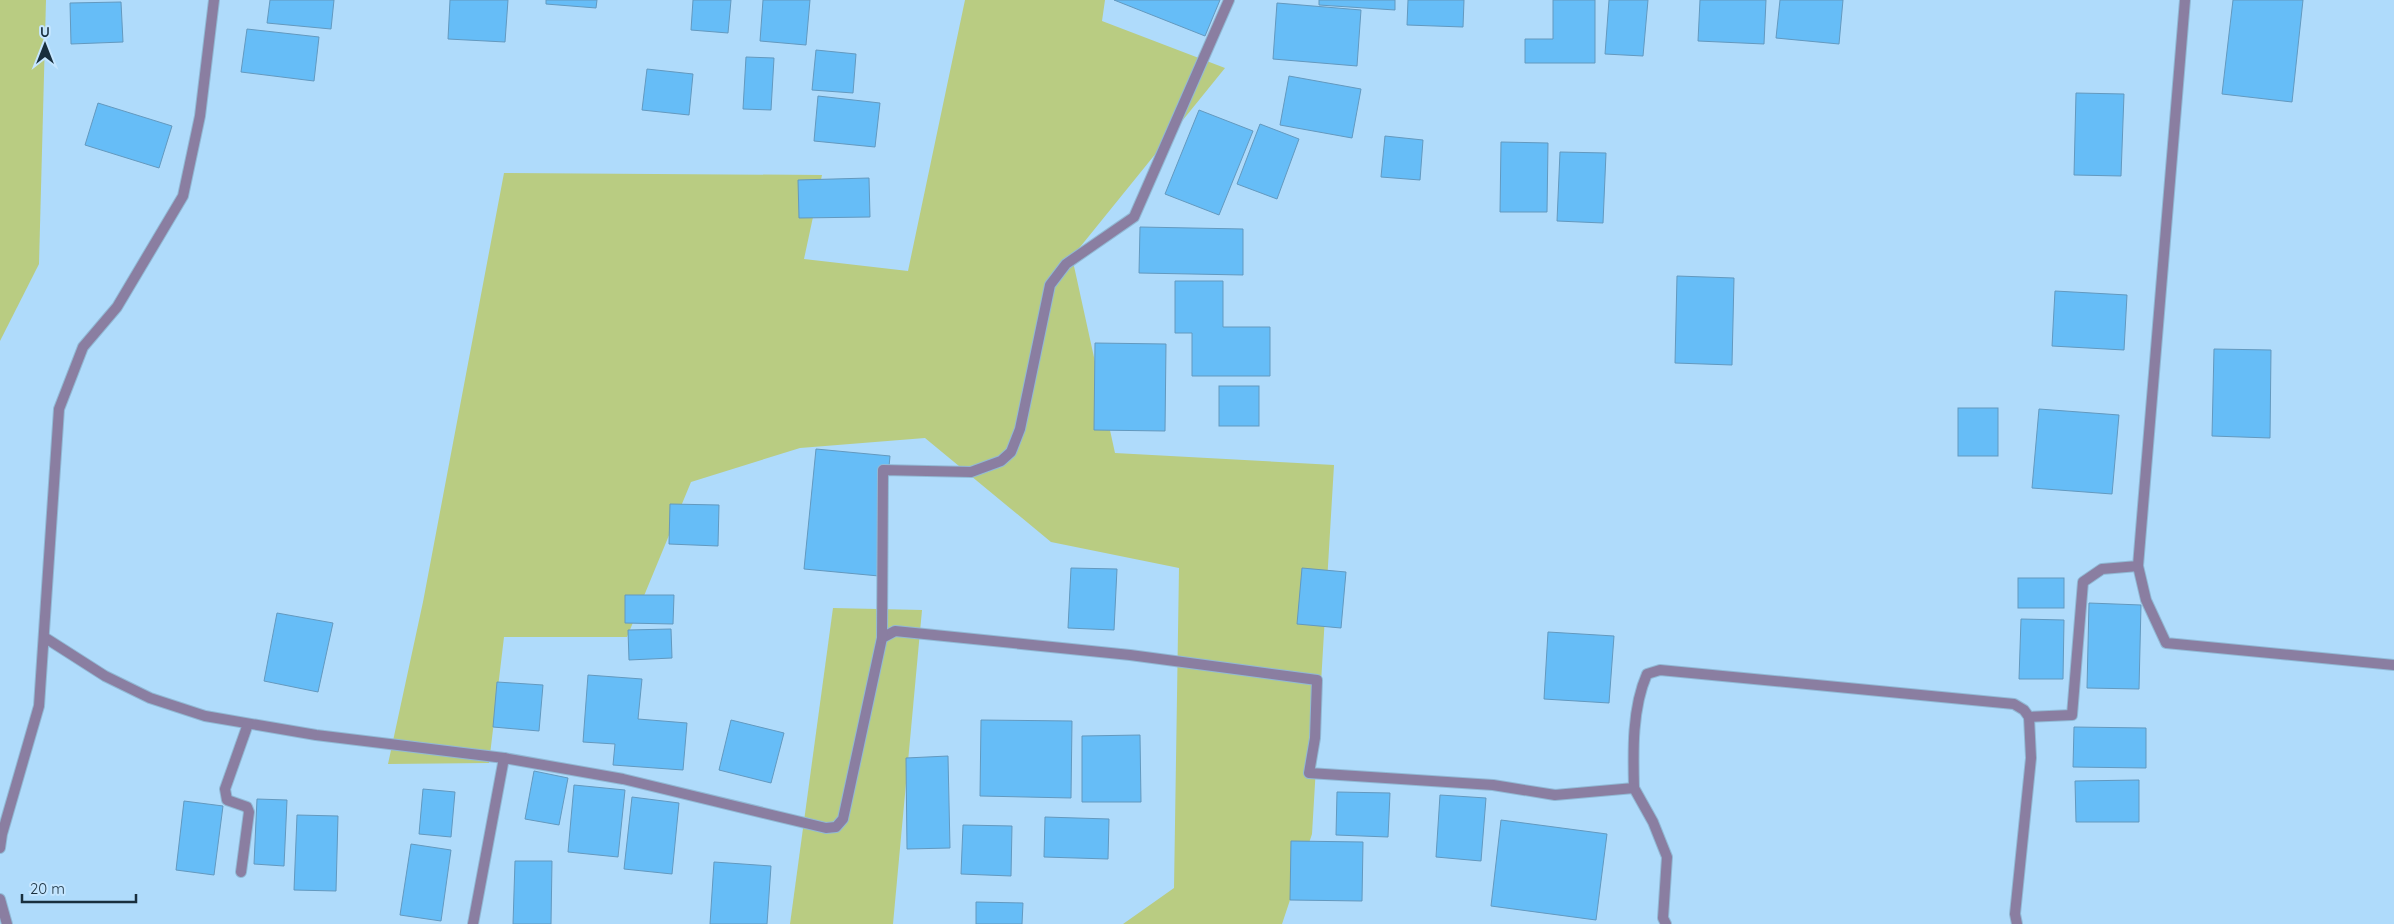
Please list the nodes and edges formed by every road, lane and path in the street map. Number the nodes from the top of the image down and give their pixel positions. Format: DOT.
graph roads {
  1 [pos="214,0"];
  2 [pos="1229,0"];
  3 [pos="2185,0"];
  4 [pos="2138,566"];
  5 [pos="44,636"];
  6 [pos="882,638"];
  7 [pos="2394,665"];
  8 [pos="2029,717"];
  9 [pos="248,724"];
  10 [pos="504,758"];
  11 [pos="1634,788"];
  12 [pos="0,848"];
  13 [pos="241,872"];
  14 [pos="0,899"];
  15 [pos="7,924"];
  16 [pos="473,924"];
  17 [pos="1666,924"];
  18 [pos="2017,924"];
  1 -- 5 [label="street"];
  2 -- 6 [label="street"];
  3 -- 4 [label="street"];
  4 -- 7 [label="street"];
  4 -- 8 [label="street"];
  5 -- 9 [label="street"];
  5 -- 12 [label="street"];
  6 -- 10 [label="street"];
  6 -- 11 [label="street"];
  8 -- 11 [label="street"];
  8 -- 18 [label="street"];
  9 -- 10 [label="street"];
  9 -- 13 [label="street"];
  10 -- 16 [label="street"];
  11 -- 17 [label="street"];
  14 -- 15 [label="street"];
}
